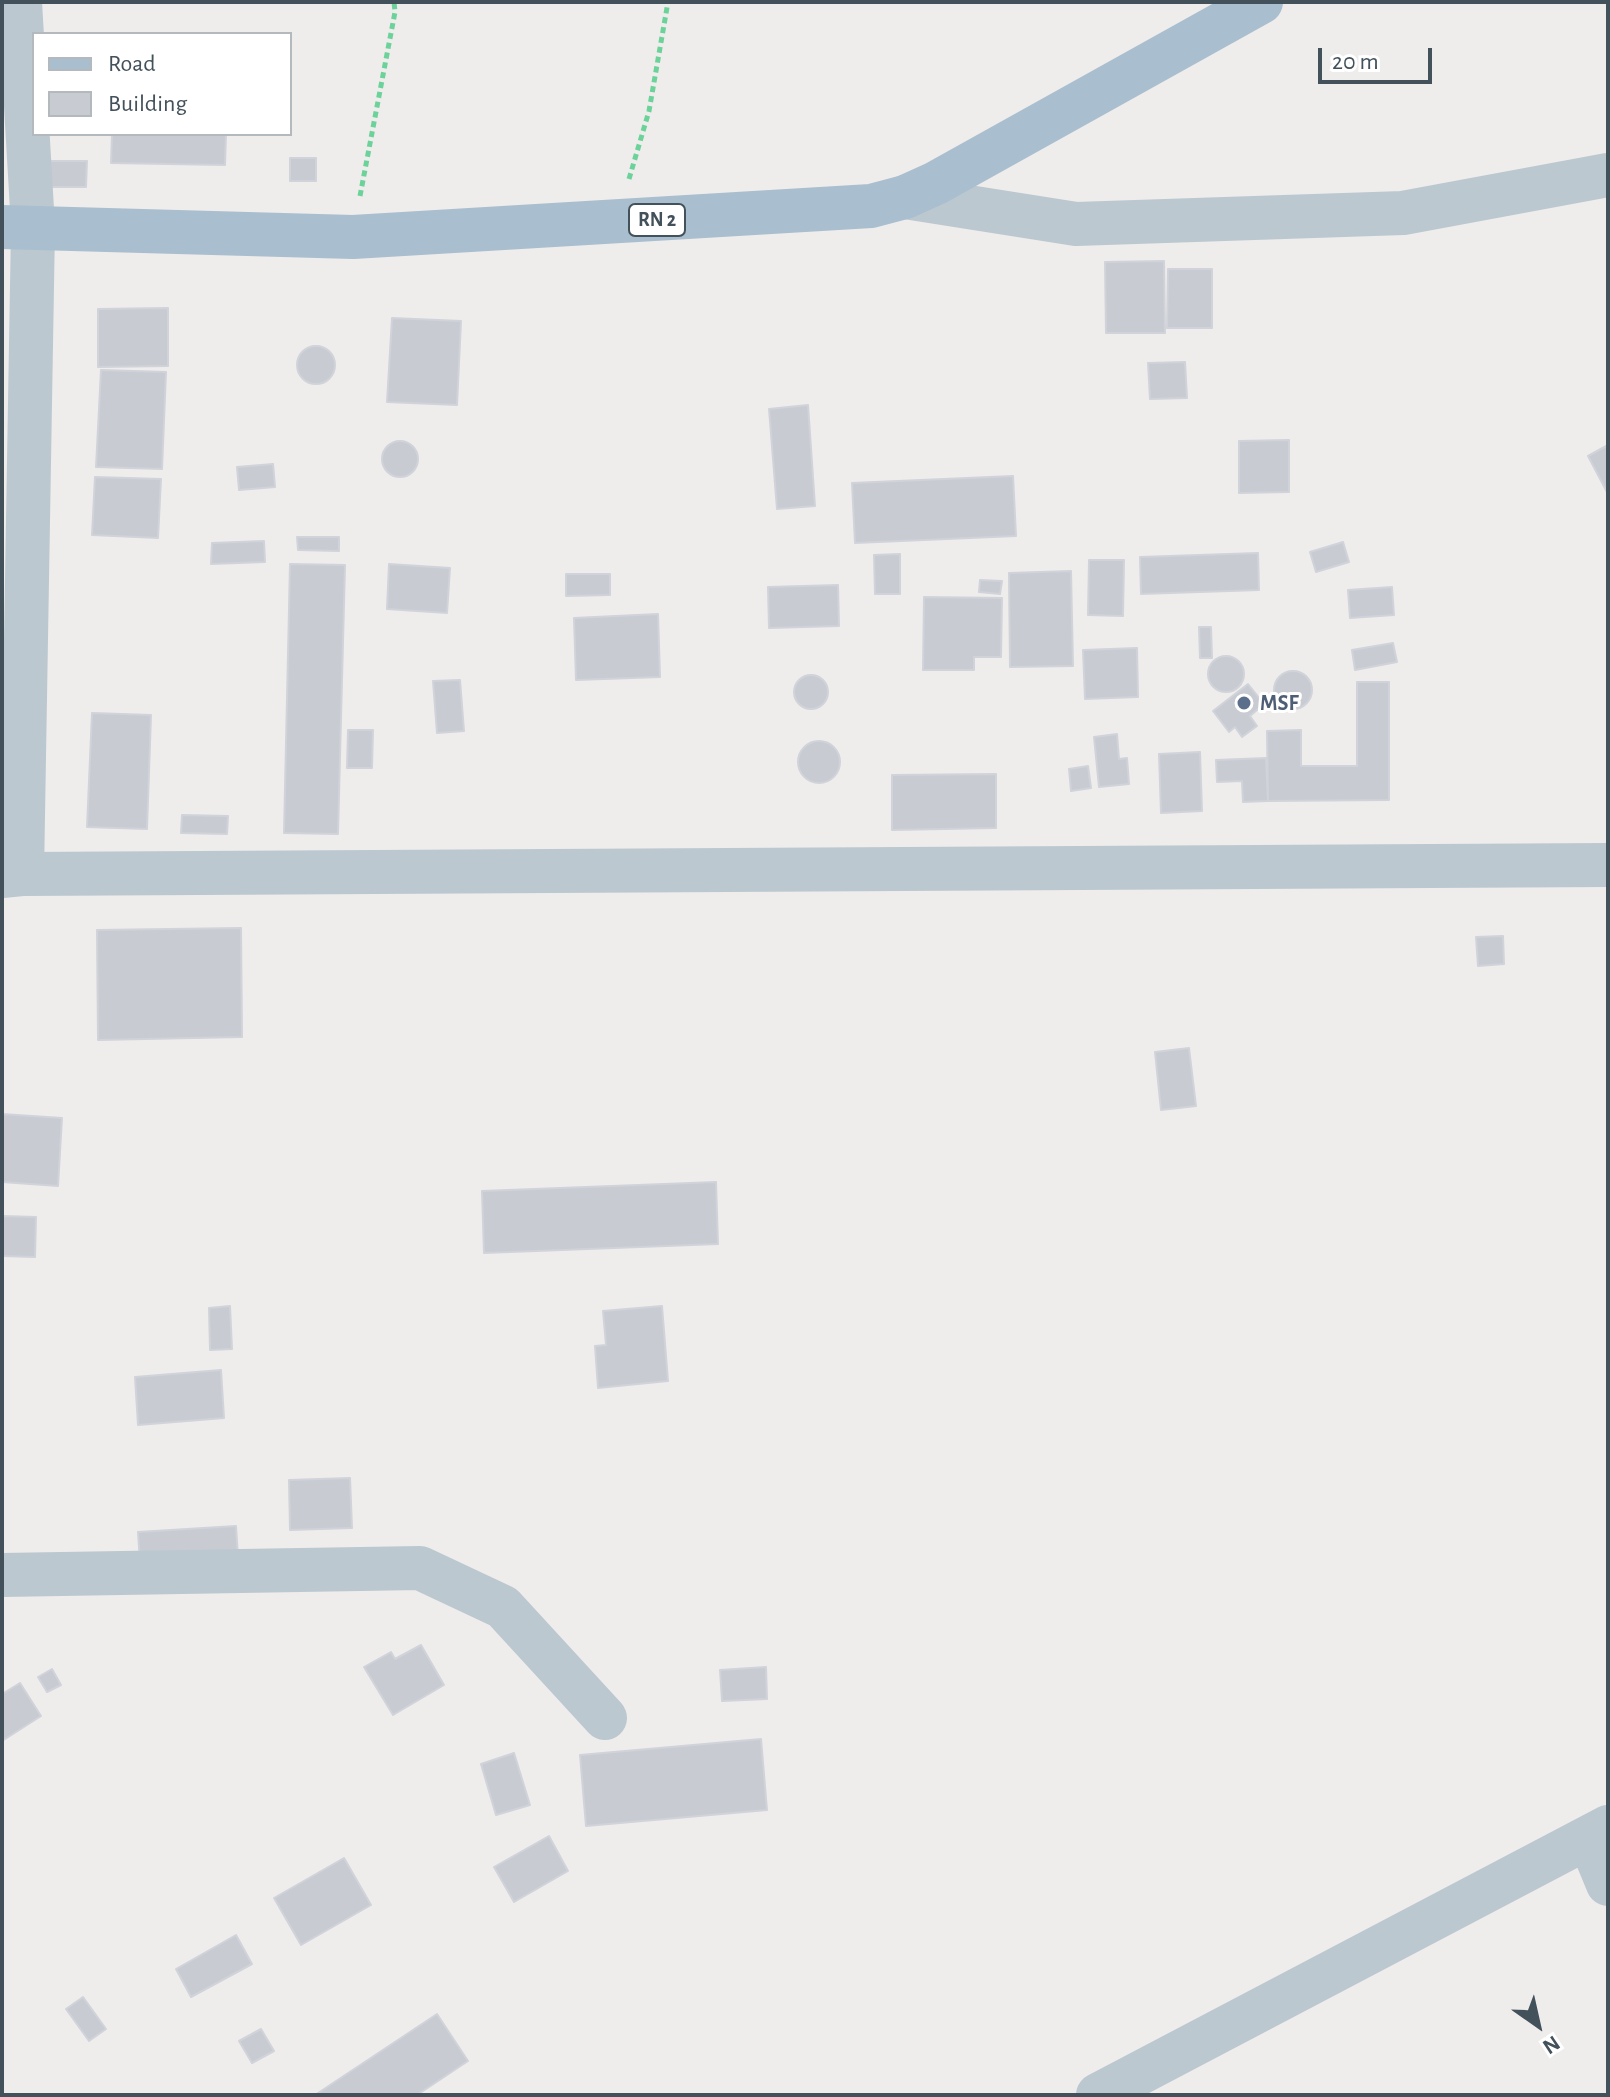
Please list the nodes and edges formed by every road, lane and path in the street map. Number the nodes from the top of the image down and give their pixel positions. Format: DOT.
graph roads {
  1 [pos="20,2"];
  2 [pos="394,2"];
  3 [pos="668,2"];
  4 [pos="1261,2"];
  5 [pos="1608,175"];
  6 [pos="905,197"];
  7 [pos="616,222"];
  8 [pos="17,227"];
  9 [pos="353,237"];
  10 [pos="1608,865"];
  11 [pos="12,875"];
  12 [pos="2,1575"];
  13 [pos="605,1718"];
  14 [pos="1599,1833"];
  15 [pos="1608,1884"];
  16 [pos="1098,2095"];
  1 -- 8 [label="street"];
  2 -- 9 [label="path"];
  3 -- 7 [label="path"];
  4 -- 6 [label="main road, RN 2"];
  5 -- 6 [label="street"];
  6 -- 7 [label="main road, RN 2"];
  7 -- 9 [label="main road, RN 2"];
  8 -- 9 [label="main road, RN 2"];
  8 -- 11 [label="street"];
  10 -- 11 [label="street"];
  12 -- 13 [label="street"];
  14 -- 15 [label="street"];
  14 -- 16 [label="street"];
}
